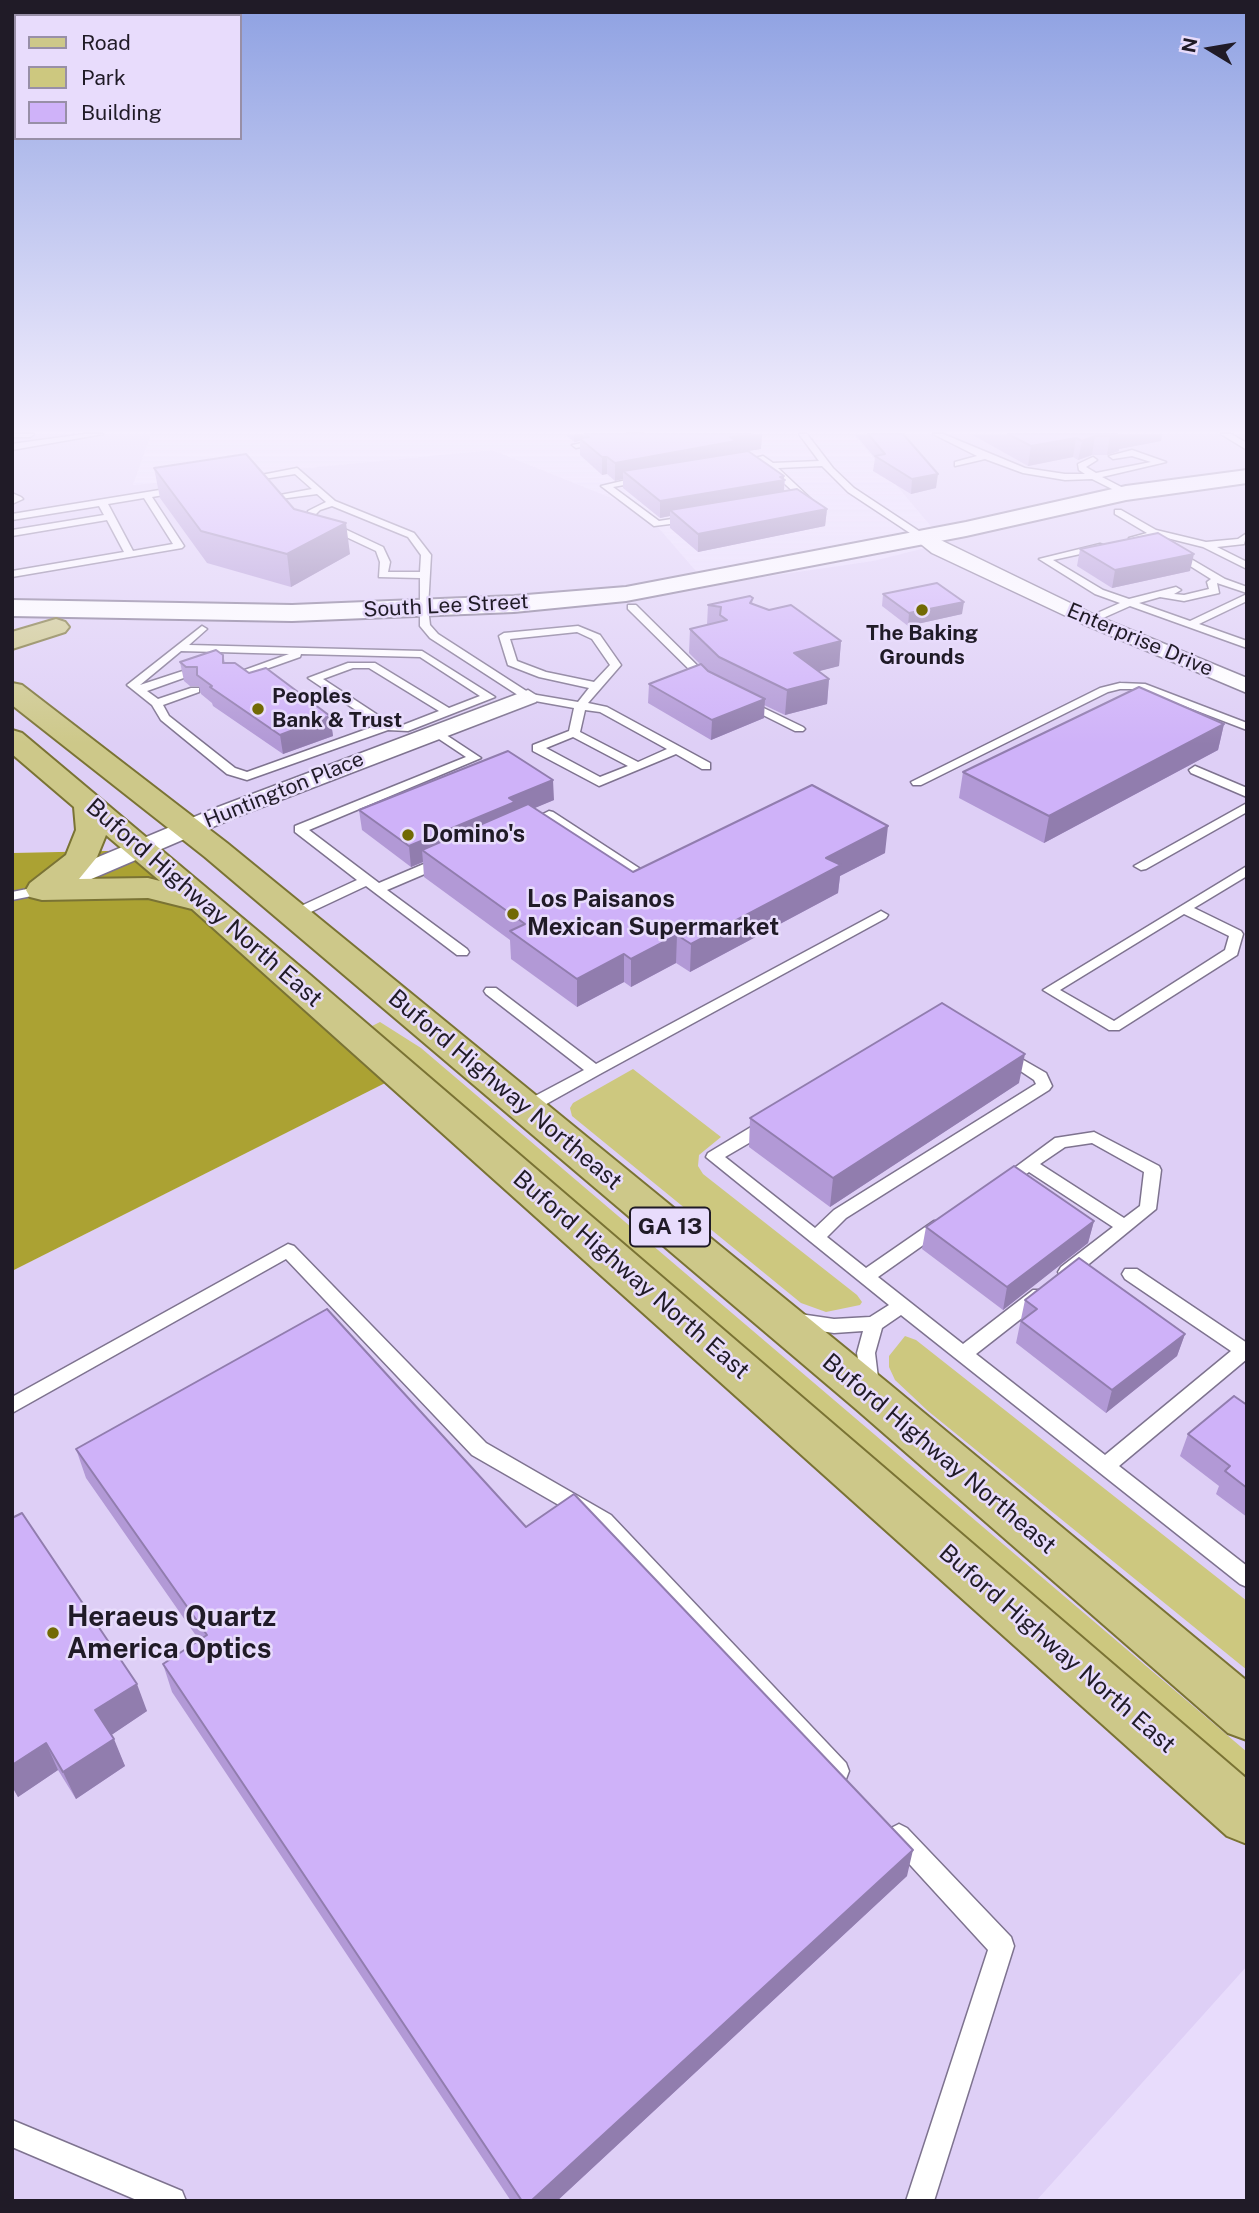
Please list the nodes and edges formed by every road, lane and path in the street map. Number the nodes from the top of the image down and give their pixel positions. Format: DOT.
graph roads {
  1 [pos="121,537"];
  2 [pos="174,537"];
  3 [pos="357,537"];
  4 [pos="413,537"];
  5 [pos="922,537"];
  6 [pos="957,537"];
  7 [pos="1139,537"];
  8 [pos="1156,537"];
  9 [pos="1167,537"];
  10 [pos="1245,541"];
  11 [pos="1122,542"];
  12 [pos="930,543"];
  13 [pos="1109,545"];
  14 [pos="1206,545"];
  15 [pos="130,554"];
  16 [pos="1247,566"];
  17 [pos="12,573"];
  18 [pos="425,575"];
  19 [pos="1217,582"];
  20 [pos="1198,585"];
  21 [pos="1176,590"];
  22 [pos="1247,590"];
  23 [pos="1156,594"];
  24 [pos="1247,597"];
  25 [pos="1131,602"];
  26 [pos="632,607"];
  27 [pos="12,608"];
  28 [pos="424,617"];
  29 [pos="1090,620"];
  30 [pos="1192,624"];
  31 [pos="12,626"];
  32 [pos="56,627"];
  33 [pos="202,629"];
  34 [pos="12,641"];
  35 [pos="449,645"];
  36 [pos="1247,645"];
  37 [pos="182,648"];
  38 [pos="254,651"];
  39 [pos="305,652"];
  40 [pos="422,654"];
  41 [pos="232,678"];
  42 [pos="597,686"];
  43 [pos="713,686"];
  44 [pos="1247,686"];
  45 [pos="139,690"];
  46 [pos="195,690"];
  47 [pos="13,691"];
  48 [pos="489,697"];
  49 [pos="528,697"];
  50 [pos="738,698"];
  51 [pos="156,704"];
  52 [pos="580,706"];
  53 [pos="441,722"];
  54 [pos="387,726"];
  55 [pos="1247,727"];
  56 [pos="799,729"];
  57 [pos="575,733"];
  58 [pos="12,739"];
  59 [pos="676,750"];
  60 [pos="637,766"];
  61 [pos="706,766"];
  62 [pos="1195,770"];
  63 [pos="917,782"];
  64 [pos="1247,793"];
  65 [pos="89,804"];
  66 [pos="1247,807"];
  67 [pos="188,828"];
  68 [pos="512,831"];
  69 [pos="141,849"];
  70 [pos="451,858"];
  71 [pos="1141,866"];
  72 [pos="635,870"];
  73 [pos="1247,870"];
  74 [pos="372,885"];
  75 [pos="27,893"];
  76 [pos="203,902"];
  77 [pos="1184,908"];
  78 [pos="293,915"];
  79 [pos="881,915"];
  80 [pos="462,952"];
  81 [pos="491,991"];
  82 [pos="988,1043"];
  83 [pos="595,1071"];
  84 [pos="526,1108"];
  85 [pos="783,1115"];
  86 [pos="1028,1164"];
  87 [pos="985,1194"];
  88 [pos="952,1217"];
  89 [pos="1125,1227"];
  90 [pos="816,1238"];
  91 [pos="1131,1274"];
  92 [pos="864,1277"];
  93 [pos="902,1306"];
  94 [pos="777,1317"];
  95 [pos="874,1324"];
  96 [pos="963,1354"];
  97 [pos="872,1396"];
  98 [pos="12,1406"];
  99 [pos="1105,1466"];
  100 [pos="1247,1578"];
  101 [pos="1247,1715"];
  102 [pos="850,1784"];
  103 [pos="1247,1816"];
  104 [pos="888,1825"];
  105 [pos="12,2133"];
  106 [pos="172,2201"];
  107 [pos="920,2201"];
  1 -- 15 [label="lane"];
  2 -- 15 [label="lane"];
  3 -- 18 [label="lane"];
  4 -- 18 [label="lane"];
  5 -- 12 [label="lane"];
  6 -- 12 [label="main road, South Lee Street"];
  7 -- 11 [label="lane"];
  8 -- 19 [label="lane"];
  9 -- 14 [label="lane"];
  10 -- 14 [label="lane"];
  12 -- 26 [label="main road, South Lee Street"];
  12 -- 28 [label="main road, South Lee Street"];
  12 -- 29 [label="street, Enterprise Drive"];
  13 -- 25 [label="lane"];
  14 -- 16 [label="lane"];
  15 -- 17 [label="lane"];
  18 -- 28 [label="lane"];
  19 -- 20 [label="lane"];
  19 -- 22 [label="lane"];
  19 -- 23 [label="lane"];
  21 -- 23 [label="lane"];
  23 -- 25 [label="lane"];
  24 -- 30 [label="lane"];
  25 -- 29 [label="lane"];
  25 -- 30 [label="lane"];
  26 -- 28 [label="main road, South Lee Street"];
  26 -- 43 [label="lane"];
  27 -- 28 [label="main road, South Lee Street"];
  28 -- 33 [label="main road, South Lee Street"];
  28 -- 35 [label="lane"];
  29 -- 44 [label="street, Enterprise Drive"];
  30 -- 36 [label="lane"];
  31 -- 32 [label="main road, South Lee Street"];
  32 -- 33 [label="main road, South Lee Street"];
  32 -- 34 [label="main road"];
  33 -- 37 [label="lane"];
  35 -- 40 [label="lane"];
  35 -- 49 [label="lane"];
  37 -- 38 [label="lane"];
  37 -- 45 [label="lane"];
  38 -- 39 [label="lane"];
  38 -- 45 [label="lane"];
  39 -- 40 [label="lane"];
  39 -- 41 [label="lane"];
  40 -- 48 [label="lane"];
  42 -- 42 [label="lane"];
  42 -- 52 [label="lane"];
  45 -- 51 [label="lane"];
  46 -- 51 [label="lane"];
  47 -- 67 [label="main road, Buford Highway Northeast / GA 13"];
  48 -- 49 [label="lane"];
  48 -- 53 [label="lane"];
  49 -- 52 [label="lane"];
  49 -- 53 [label="street, Huntington Place"];
  50 -- 56 [label="lane"];
  51 -- 54 [label="lane"];
  52 -- 57 [label="lane"];
  52 -- 59 [label="lane"];
  53 -- 54 [label="lane"];
  53 -- 54 [label="lane"];
  53 -- 67 [label="street, Huntington Place"];
  53 -- 74 [label="lane"];
  55 -- 63 [label="lane"];
  57 -- 60 [label="lane"];
  57 -- 60 [label="lane"];
  58 -- 65 [label="main road, Buford Highway North East / GA 13"];
  59 -- 60 [label="lane"];
  59 -- 61 [label="lane"];
  62 -- 64 [label="lane"];
  65 -- 69 [label="main road, Buford Highway North East / GA 13"];
  65 -- 75 [label="main road"];
  66 -- 71 [label="lane"];
  67 -- 69 [label="street, Huntington Place"];
  67 -- 78 [label="main road, Buford Highway Northeast / GA 13"];
  68 -- 72 [label="lane"];
  69 -- 75 [label="street, Huntington Place"];
  69 -- 76 [label="main road, Buford Highway North East / GA 13"];
  70 -- 74 [label="lane"];
  73 -- 77 [label="lane"];
  74 -- 78 [label="lane"];
  74 -- 80 [label="lane"];
  75 -- 76 [label="main road"];
  76 -- 103 [label="main road, Buford Highway North East / GA 13"];
  77 -- 77 [label="lane"];
  78 -- 84 [label="main road, Buford Highway Northeast / GA 13"];
  79 -- 83 [label="lane"];
  81 -- 83 [label="lane"];
  82 -- 90 [label="lane"];
  83 -- 84 [label="lane"];
  84 -- 94 [label="main road, Buford Highway Northeast / GA 13"];
  85 -- 90 [label="lane"];
  86 -- 87 [label="lane"];
  86 -- 89 [label="lane"];
  86 -- 89 [label="lane"];
  88 -- 92 [label="lane"];
  89 -- 96 [label="lane"];
  90 -- 92 [label="lane"];
  91 -- 99 [label="lane"];
  92 -- 93 [label="lane"];
  93 -- 95 [label="lane"];
  93 -- 96 [label="lane"];
  94 -- 95 [label="lane"];
  94 -- 97 [label="main road, Buford Highway Northeast / GA 13"];
  95 -- 97 [label="lane"];
  96 -- 99 [label="lane"];
  97 -- 101 [label="main road, Buford Highway Northeast / GA 13"];
  98 -- 102 [label="lane"];
  99 -- 100 [label="lane"];
  104 -- 107 [label="lane"];
  105 -- 106 [label="lane"];
}
